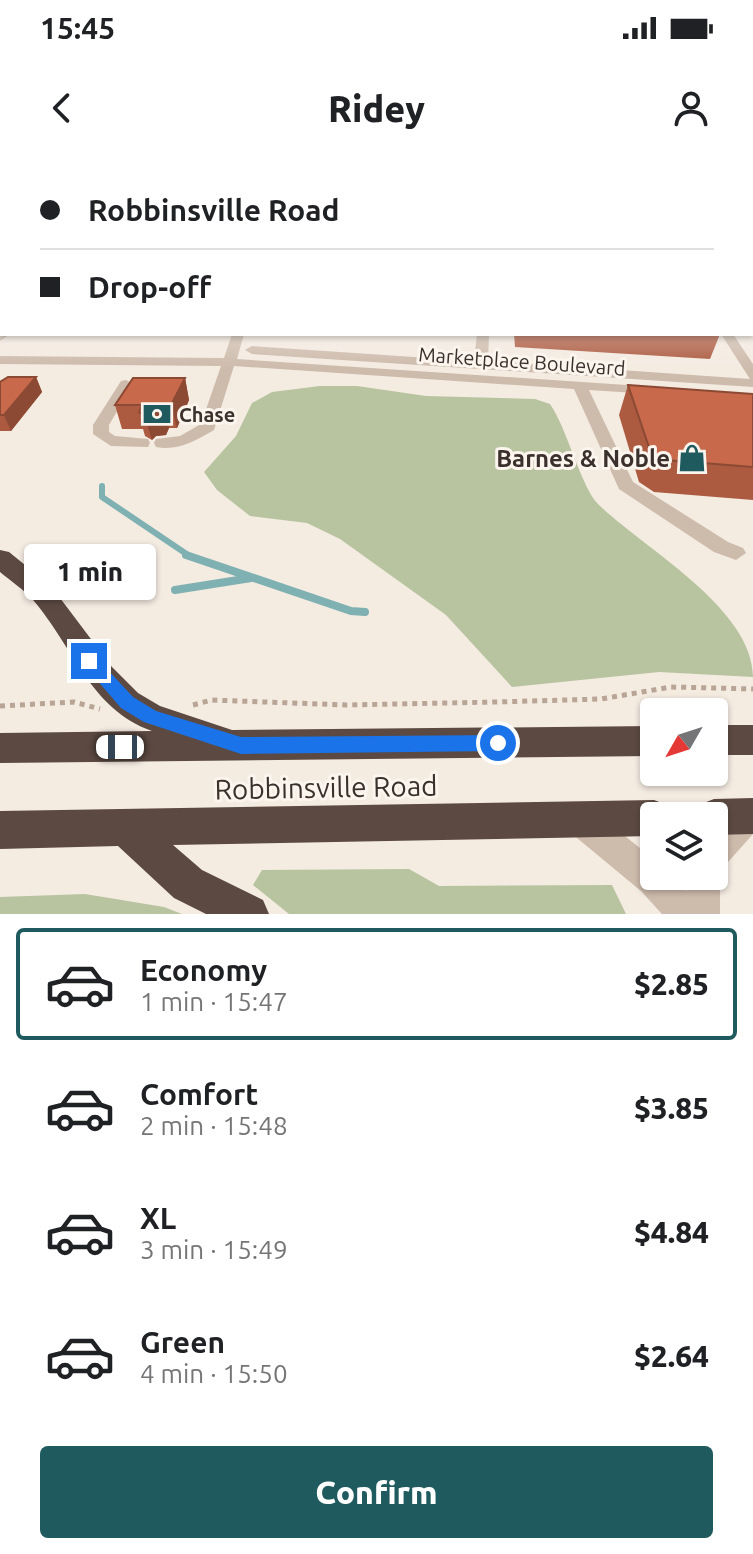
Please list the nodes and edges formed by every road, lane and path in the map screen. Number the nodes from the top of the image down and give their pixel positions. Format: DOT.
graph roads {
  1 [pos="237,336"];
  2 [pos="254,336"];
  3 [pos="483,336"];
  4 [pos="728,336"];
  5 [pos="0,348"];
  6 [pos="296,352"];
  7 [pos="230,356"];
  8 [pos="0,360"];
  9 [pos="481,364"];
  10 [pos="753,375"];
  11 [pos="753,383"];
  12 [pos="126,384"];
  13 [pos="579,385"];
  14 [pos="753,398"];
  15 [pos="142,443"];
  16 [pos="162,443"];
  17 [pos="736,553"];
  18 [pos="0,558"];
  19 [pos="753,689"];
  20 [pos="0,706"];
  21 [pos="187,707"];
  22 [pos="97,709"];
  23 [pos="728,740"];
  24 [pos="753,740"];
  25 [pos="640,741"];
  26 [pos="241,745"];
  27 [pos="0,748"];
  28 [pos="751,816"];
  29 [pos="728,817"];
  30 [pos="640,818"];
  31 [pos="579,819"];
  32 [pos="124,827"];
  33 [pos="0,830"];
  34 [pos="728,837"];
  35 [pos="703,890"];
  36 [pos="249,914"];
  37 [pos="685,914"];
  38 [pos="703,914"];
  1 -- 7 [label="street"];
  2 -- 6 [label="street"];
  3 -- 9 [label="street"];
  4 -- 10 [label="street"];
  5 -- 7 [label="street, Marketplace Boulevard"];
  6 -- 7 [label="street, Marketplace Boulevard"];
  6 -- 9 [label="street, Marketplace Boulevard"];
  7 -- 8 [label="street, Marketplace Boulevard"];
  7 -- 13 [label="street, Marketplace Boulevard"];
  7 -- 16 [label="street"];
  9 -- 11 [label="street, Marketplace Boulevard"];
  12 -- 15 [label="street"];
  13 -- 14 [label="street, Marketplace Boulevard"];
  13 -- 17 [label="street"];
  18 -- 26 [label="highway"];
  19 -- 21 [label="path"];
  20 -- 22 [label="path"];
  23 -- 24 [label="highway"];
  25 -- 26 [label="highway, Robbinsville Road"];
  26 -- 27 [label="highway, Robbinsville Road"];
  28 -- 29 [label="highway"];
  28 -- 34 [label="street"];
  30 -- 31 [label="highway, Robbinsville Road"];
  31 -- 32 [label="highway, Robbinsville Road"];
  31 -- 37 [label="street"];
  32 -- 33 [label="highway, Robbinsville Road"];
  32 -- 36 [label="highway"];
  35 -- 38 [label="street"];
}
